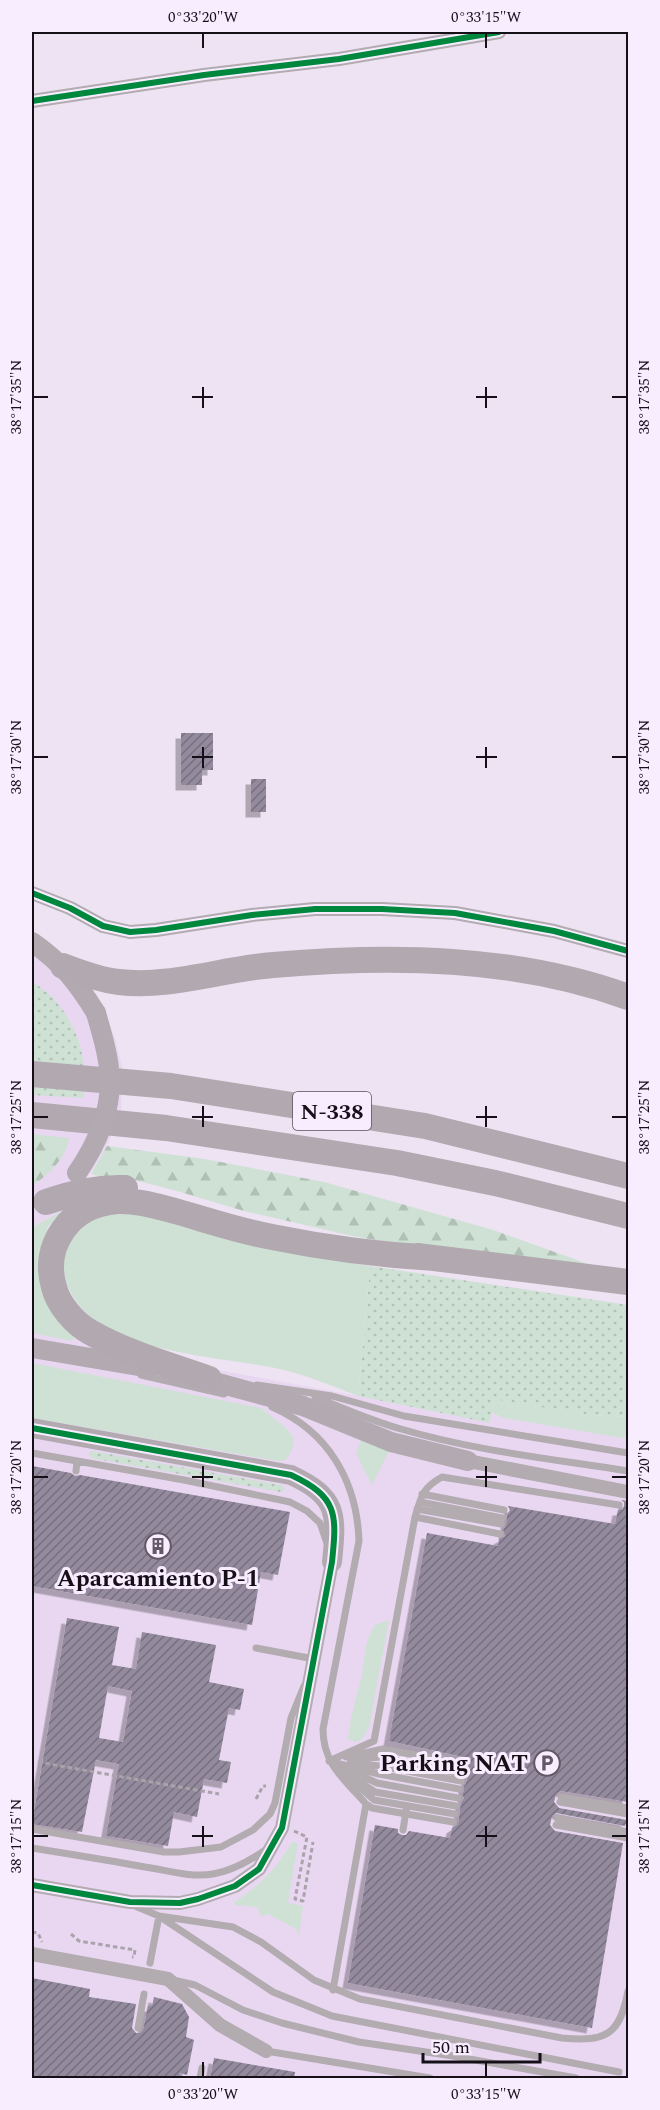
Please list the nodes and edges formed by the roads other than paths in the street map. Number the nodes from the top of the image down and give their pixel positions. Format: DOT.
graph roads {
  1 [pos="499,32"];
  2 [pos="32,101"];
  3 [pos="32,893"];
  4 [pos="32,942"];
  5 [pos="628,951"];
  6 [pos="63,966"];
  7 [pos="628,996"];
  8 [pos="32,1074"];
  9 [pos="32,1115"];
  10 [pos="628,1176"];
  11 [pos="39,1206"];
  12 [pos="628,1216"];
  13 [pos="435,1258"];
  14 [pos="628,1282"];
  15 [pos="32,1348"];
  16 [pos="112,1361"];
  17 [pos="209,1379"];
  18 [pos="301,1391"];
  19 [pos="32,1428"];
  20 [pos="32,1453"];
  21 [pos="628,1453"];
  22 [pos="77,1461"];
  23 [pos="468,1461"];
  24 [pos="628,1471"];
  25 [pos="76,1472"];
  26 [pos="628,1492"];
  27 [pos="419,1502"];
  28 [pos="619,1505"];
  29 [pos="504,1510"];
  30 [pos="414,1517"];
  31 [pos="502,1521"];
  32 [pos="500,1534"];
  33 [pos="332,1562"];
  34 [pos="256,1648"];
  35 [pos="315,1657"];
  36 [pos="414,1755"];
  37 [pos="329,1761"];
  38 [pos="463,1764"];
  39 [pos="413,1768"];
  40 [pos="461,1777"];
  41 [pos="412,1780"];
  42 [pos="410,1789"];
  43 [pos="459,1789"];
  44 [pos="408,1798"];
  45 [pos="458,1798"];
  46 [pos="366,1804"];
  47 [pos="407,1806"];
  48 [pos="456,1806"];
  49 [pos="628,1808"];
  50 [pos="406,1814"];
  51 [pos="628,1814"];
  52 [pos="32,1829"];
  53 [pos="403,1830"];
  54 [pos="628,1832"];
  55 [pos="628,1838"];
  56 [pos="274,1845"];
  57 [pos="32,1848"];
  58 [pos="32,1885"];
  59 [pos="129,1902"];
  60 [pos="159,1916"];
  61 [pos="32,1954"];
  62 [pos="150,1963"];
  63 [pos="168,1979"];
  64 [pos="333,1990"];
  65 [pos="628,1991"];
  66 [pos="144,1994"];
  67 [pos="138,2028"];
  68 [pos="266,2051"];
  69 [pos="202,2068"];
  70 [pos="620,2072"];
  71 [pos="200,2079"];
  72 [pos="430,2079"];
  73 [pos="576,2079"];
  1 -- 2 [label="street"];
  3 -- 5 [label="street"];
  4 -- 6 [label="street"];
  6 -- 7 [label="highway"];
  6 -- 11 [label="street, bridge"];
  8 -- 10 [label="highway, N-338"];
  9 -- 12 [label="highway, N-338"];
  11 -- 13 [label="highway"];
  13 -- 14 [label="highway"];
  13 -- 17 [label="highway"];
  15 -- 16 [label="street"];
  16 -- 17 [label="street"];
  16 -- 37 [label="lane"];
  17 -- 18 [label="lane"];
  17 -- 23 [label="street"];
  18 -- 21 [label="lane"];
  18 -- 24 [label="lane"];
  19 -- 33 [label="street"];
  20 -- 22 [label="lane"];
  22 -- 25 [label="lane"];
  22 -- 33 [label="lane"];
  23 -- 26 [label="street"];
  27 -- 28 [label="lane"];
  27 -- 29 [label="lane"];
  27 -- 30 [label="lane"];
  27 -- 31 [label="lane"];
  30 -- 32 [label="lane"];
  30 -- 37 [label="lane"];
  33 -- 35 [label="street"];
  34 -- 35 [label="lane"];
  35 -- 52 [label="lane"];
  35 -- 56 [label="street"];
  36 -- 37 [label="lane"];
  36 -- 38 [label="lane"];
  36 -- 39 [label="lane"];
  37 -- 39 [label="lane"];
  37 -- 41 [label="lane"];
  37 -- 42 [label="lane"];
  37 -- 44 [label="lane"];
  37 -- 46 [label="lane"];
  37 -- 47 [label="lane"];
  39 -- 40 [label="lane"];
  39 -- 41 [label="lane"];
  41 -- 42 [label="lane"];
  41 -- 43 [label="lane"];
  42 -- 44 [label="lane"];
  42 -- 45 [label="lane"];
  44 -- 47 [label="lane"];
  44 -- 48 [label="lane"];
  46 -- 50 [label="lane"];
  46 -- 64 [label="lane"];
  47 -- 50 [label="lane"];
  47 -- 50 [label="lane"];
  49 -- 51 [label="lane"];
  50 -- 53 [label="lane"];
  54 -- 55 [label="lane"];
  56 -- 57 [label="lane"];
  56 -- 59 [label="street"];
  58 -- 59 [label="street"];
  59 -- 60 [label="lane"];
  60 -- 62 [label="lane"];
  60 -- 64 [label="lane"];
  60 -- 70 [label="lane"];
  61 -- 63 [label="street"];
  63 -- 68 [label="street"];
  63 -- 73 [label="lane"];
  64 -- 65 [label="lane"];
  66 -- 67 [label="lane"];
  68 -- 72 [label="lane"];
  69 -- 71 [label="lane"];
}
